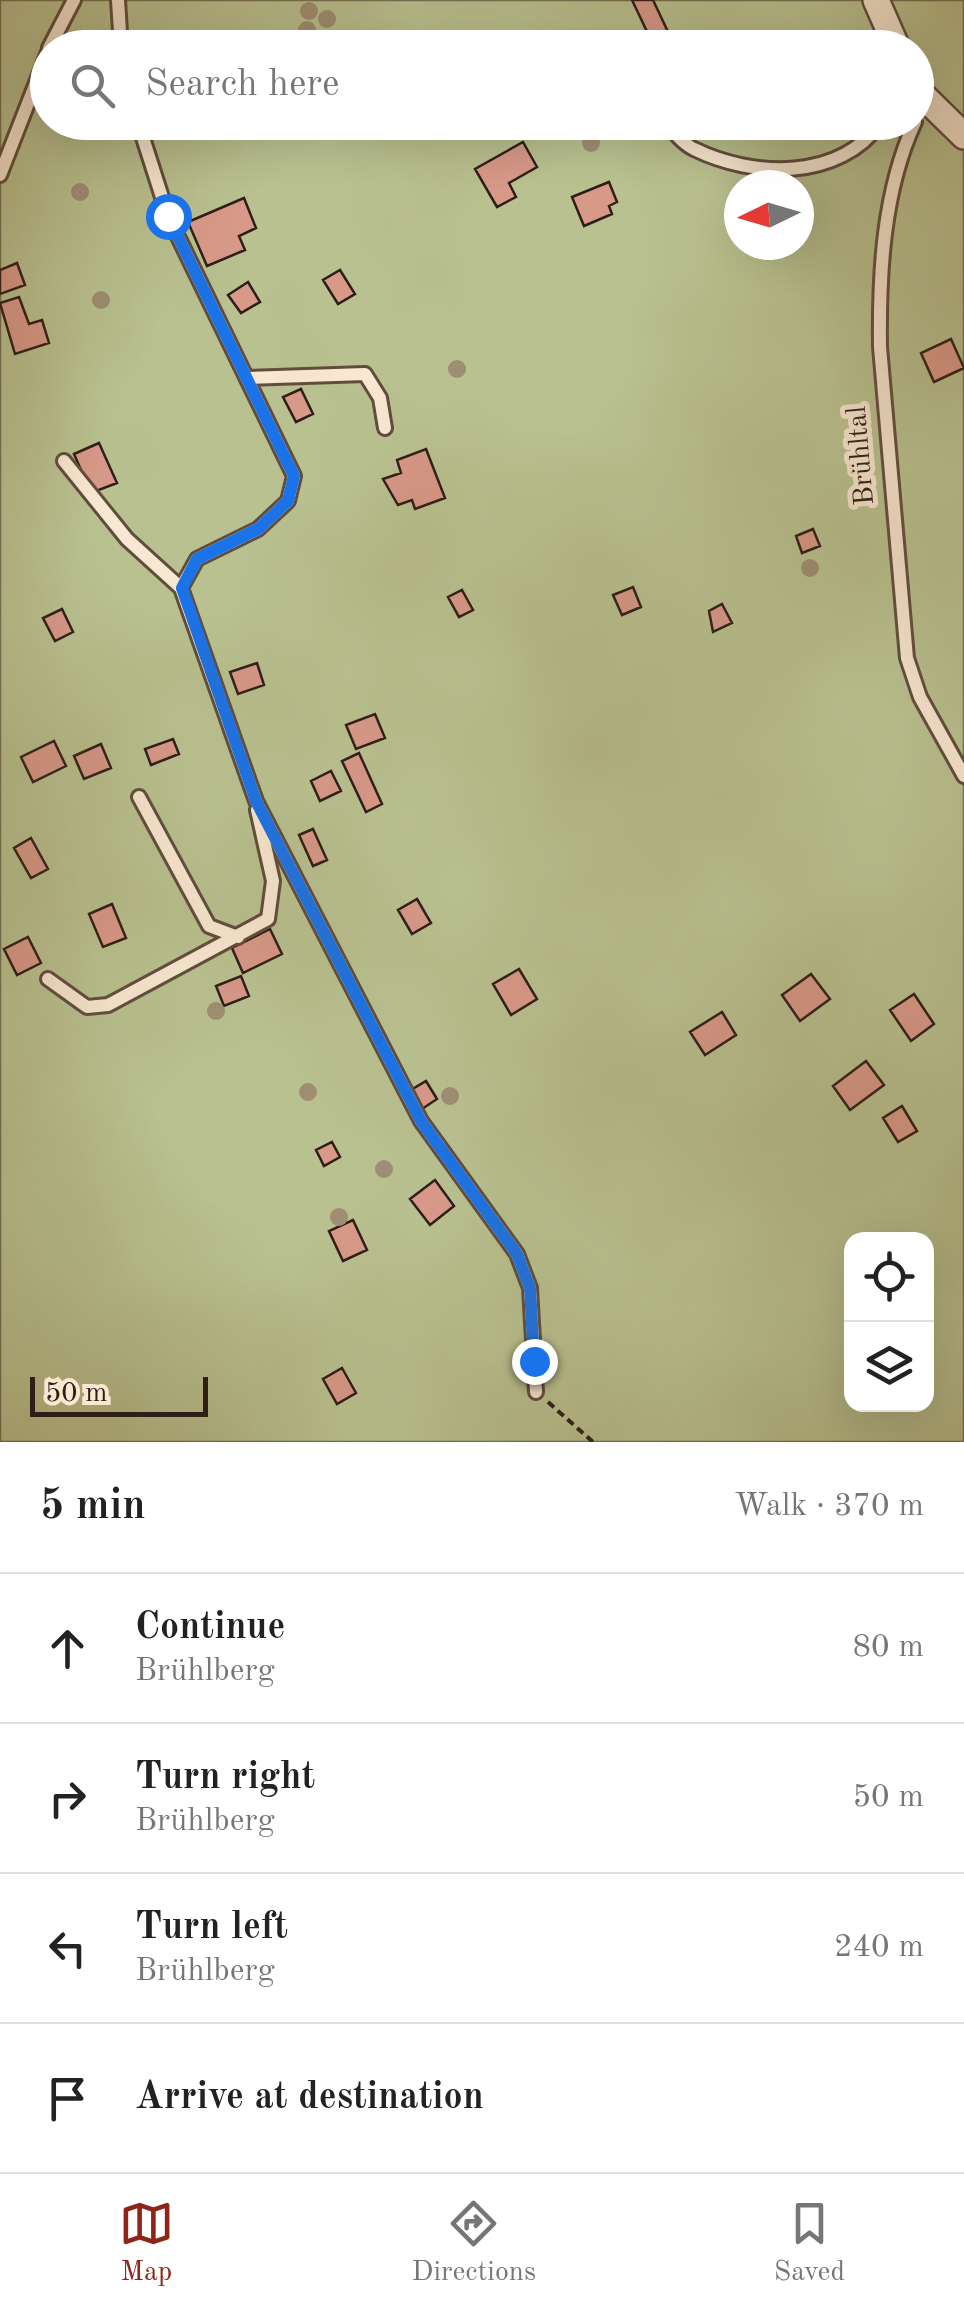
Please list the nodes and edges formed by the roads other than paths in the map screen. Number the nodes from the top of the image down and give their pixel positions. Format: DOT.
graph roads {
  1 [pos="74,0"];
  2 [pos="118,0"];
  3 [pos="876,0"];
  4 [pos="58,30"];
  5 [pos="120,30"];
  6 [pos="889,30"];
  7 [pos="30,97"];
  8 [pos="934,117"];
  9 [pos="964,136"];
  10 [pos="144,140"];
  11 [pos="682,140"];
  12 [pos="869,140"];
  13 [pos="909,140"];
  14 [pos="0,175"];
  15 [pos="248,378"];
  16 [pos="384,428"];
  17 [pos="64,461"];
  18 [pos="182,588"];
  19 [pos="964,776"];
  20 [pos="139,797"];
  21 [pos="256,801"];
  22 [pos="238,937"];
  23 [pos="48,979"];
  24 [pos="536,1392"];
  1 -- 4 [label="lane"];
  2 -- 5 [label="lane"];
  3 -- 6 [label="street"];
  7 -- 14 [label="lane"];
  8 -- 9 [label="street, Brühltal"];
  10 -- 15 [label="lane"];
  11 -- 12 [label="lane"];
  13 -- 19 [label="lane, Brühltal"];
  15 -- 16 [label="lane"];
  15 -- 18 [label="lane"];
  17 -- 18 [label="lane"];
  18 -- 21 [label="lane"];
  20 -- 22 [label="lane"];
  21 -- 22 [label="lane"];
  21 -- 24 [label="lane"];
  22 -- 23 [label="lane"];
}
